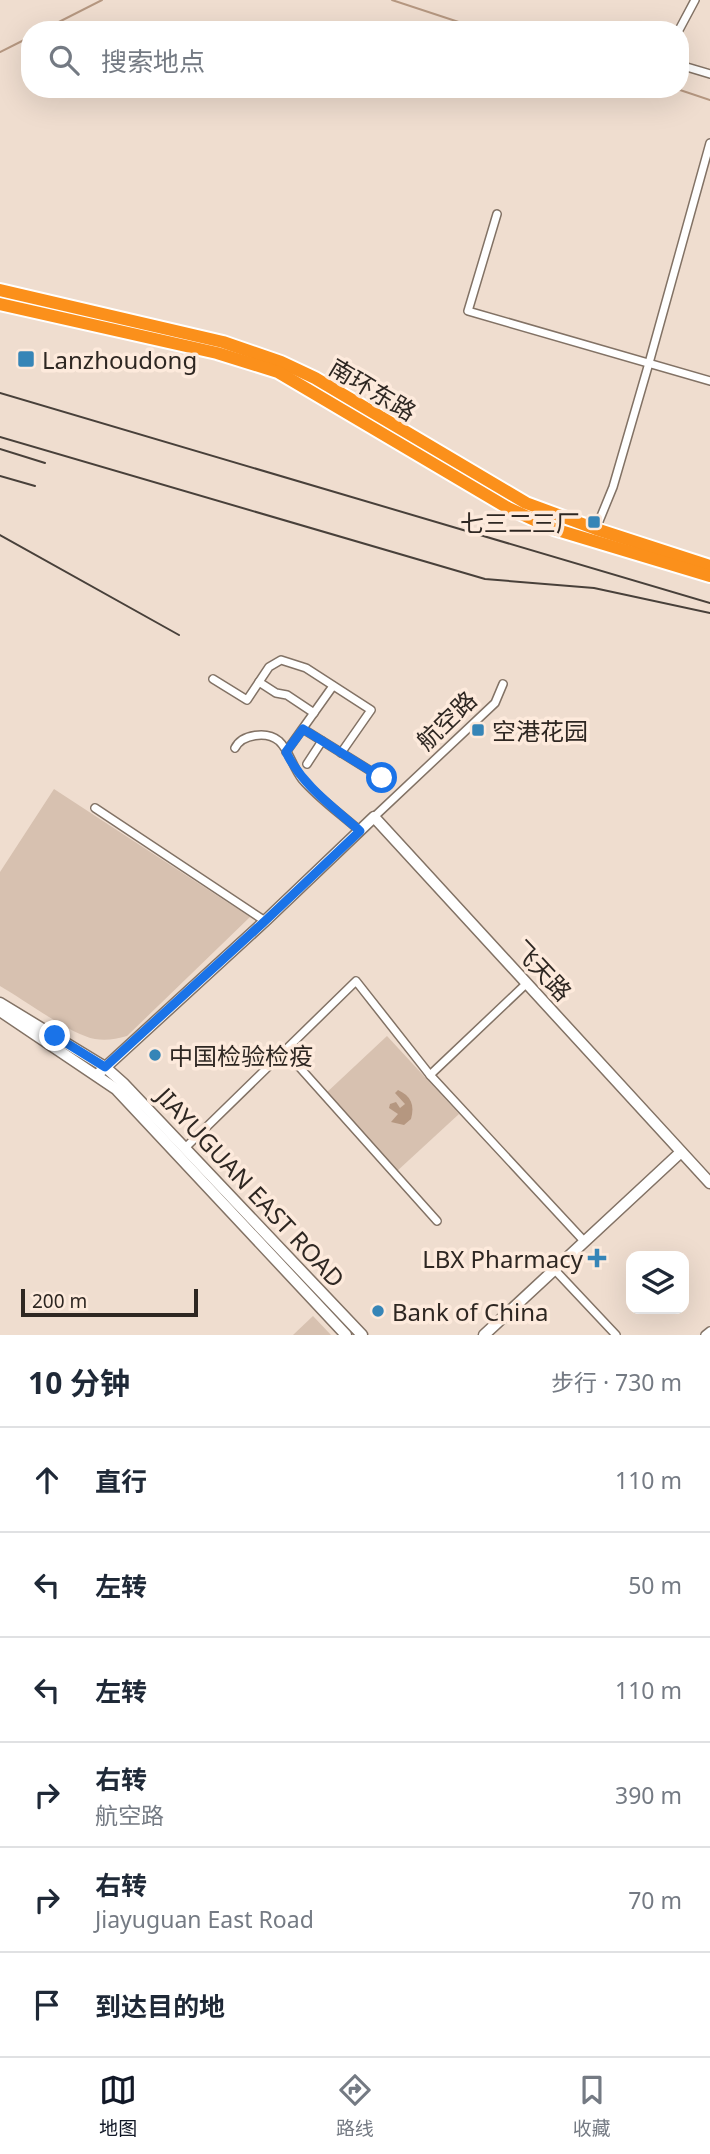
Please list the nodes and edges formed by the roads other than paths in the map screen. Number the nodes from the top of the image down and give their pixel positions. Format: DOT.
graph roads {
  1 [pos="695,0"];
  2 [pos="684,21"];
  3 [pos="689,68"];
  4 [pos="710,74"];
  5 [pos="710,143"];
  6 [pos="497,214"];
  7 [pos="3,290"];
  8 [pos="2,304"];
  9 [pos="649,363"];
  10 [pos="710,381"];
  11 [pos="593,535"];
  12 [pos="710,566"];
  13 [pos="710,576"];
  14 [pos="213,679"];
  15 [pos="259,681"];
  16 [pos="503,684"];
  17 [pos="333,686"];
  18 [pos="314,713"];
  19 [pos="303,729"];
  20 [pos="322,741"];
  21 [pos="235,748"];
  22 [pos="286,752"];
  23 [pos="341,753"];
  24 [pos="307,764"];
  25 [pos="382,778"];
  26 [pos="95,808"];
  27 [pos="374,817"];
  28 [pos="360,831"];
  29 [pos="265,921"];
  30 [pos="527,983"];
  31 [pos="0,1003"];
  32 [pos="0,1011"];
  33 [pos="285,1051"];
  34 [pos="101,1071"];
  35 [pos="430,1075"];
  36 [pos="185,1148"];
  37 [pos="681,1152"];
  38 [pos="710,1182"];
  39 [pos="437,1221"];
  40 [pos="584,1241"];
  41 [pos="554,1269"];
  42 [pos="710,1331"];
  43 [pos="346,1335"];
  44 [pos="362,1335"];
  45 [pos="484,1335"];
  46 [pos="616,1335"];
  47 [pos="705,1335"];
  1 -- 2 [label="street"];
  3 -- 4 [label="street"];
  5 -- 9 [label="street"];
  6 -- 9 [label="street"];
  7 -- 8 [label="highway"];
  7 -- 11 [label="highway, 南环东路"];
  8 -- 11 [label="highway, 南环东路"];
  9 -- 10 [label="street"];
  9 -- 11 [label="street"];
  11 -- 12 [label="highway, 南环东路"];
  11 -- 13 [label="highway, 南环东路"];
  14 -- 15 [label="street"];
  15 -- 17 [label="street"];
  15 -- 18 [label="street"];
  16 -- 27 [label="street, 航空路"];
  17 -- 18 [label="street"];
  17 -- 23 [label="street"];
  18 -- 19 [label="street"];
  19 -- 20 [label="street"];
  19 -- 22 [label="street"];
  20 -- 23 [label="street"];
  20 -- 24 [label="street"];
  21 -- 22 [label="street"];
  22 -- 28 [label="street"];
  23 -- 25 [label="street"];
  26 -- 29 [label="street"];
  27 -- 28 [label="main road, 航空路"];
  27 -- 30 [label="main road, 飞天路"];
  28 -- 29 [label="main road, 航空路"];
  29 -- 34 [label="main road, 航空路"];
  30 -- 35 [label="street"];
  30 -- 37 [label="main road, 飞天路"];
  31 -- 34 [label="main road, JIAYUGUAN EAST ROAD"];
  32 -- 34 [label="main road, JIAYUGUAN EAST ROAD"];
  33 -- 35 [label="street"];
  33 -- 36 [label="street"];
  33 -- 39 [label="street"];
  34 -- 36 [label="main road, JIAYUGUAN EAST ROAD"];
  34 -- 43 [label="main road, JIAYUGUAN EAST ROAD"];
  35 -- 40 [label="street"];
  36 -- 44 [label="main road, JIAYUGUAN EAST ROAD"];
  37 -- 38 [label="main road, 飞天路"];
  37 -- 40 [label="main road"];
  40 -- 41 [label="main road"];
  41 -- 45 [label="main road"];
  41 -- 46 [label="street"];
  42 -- 47 [label="street"];
}
